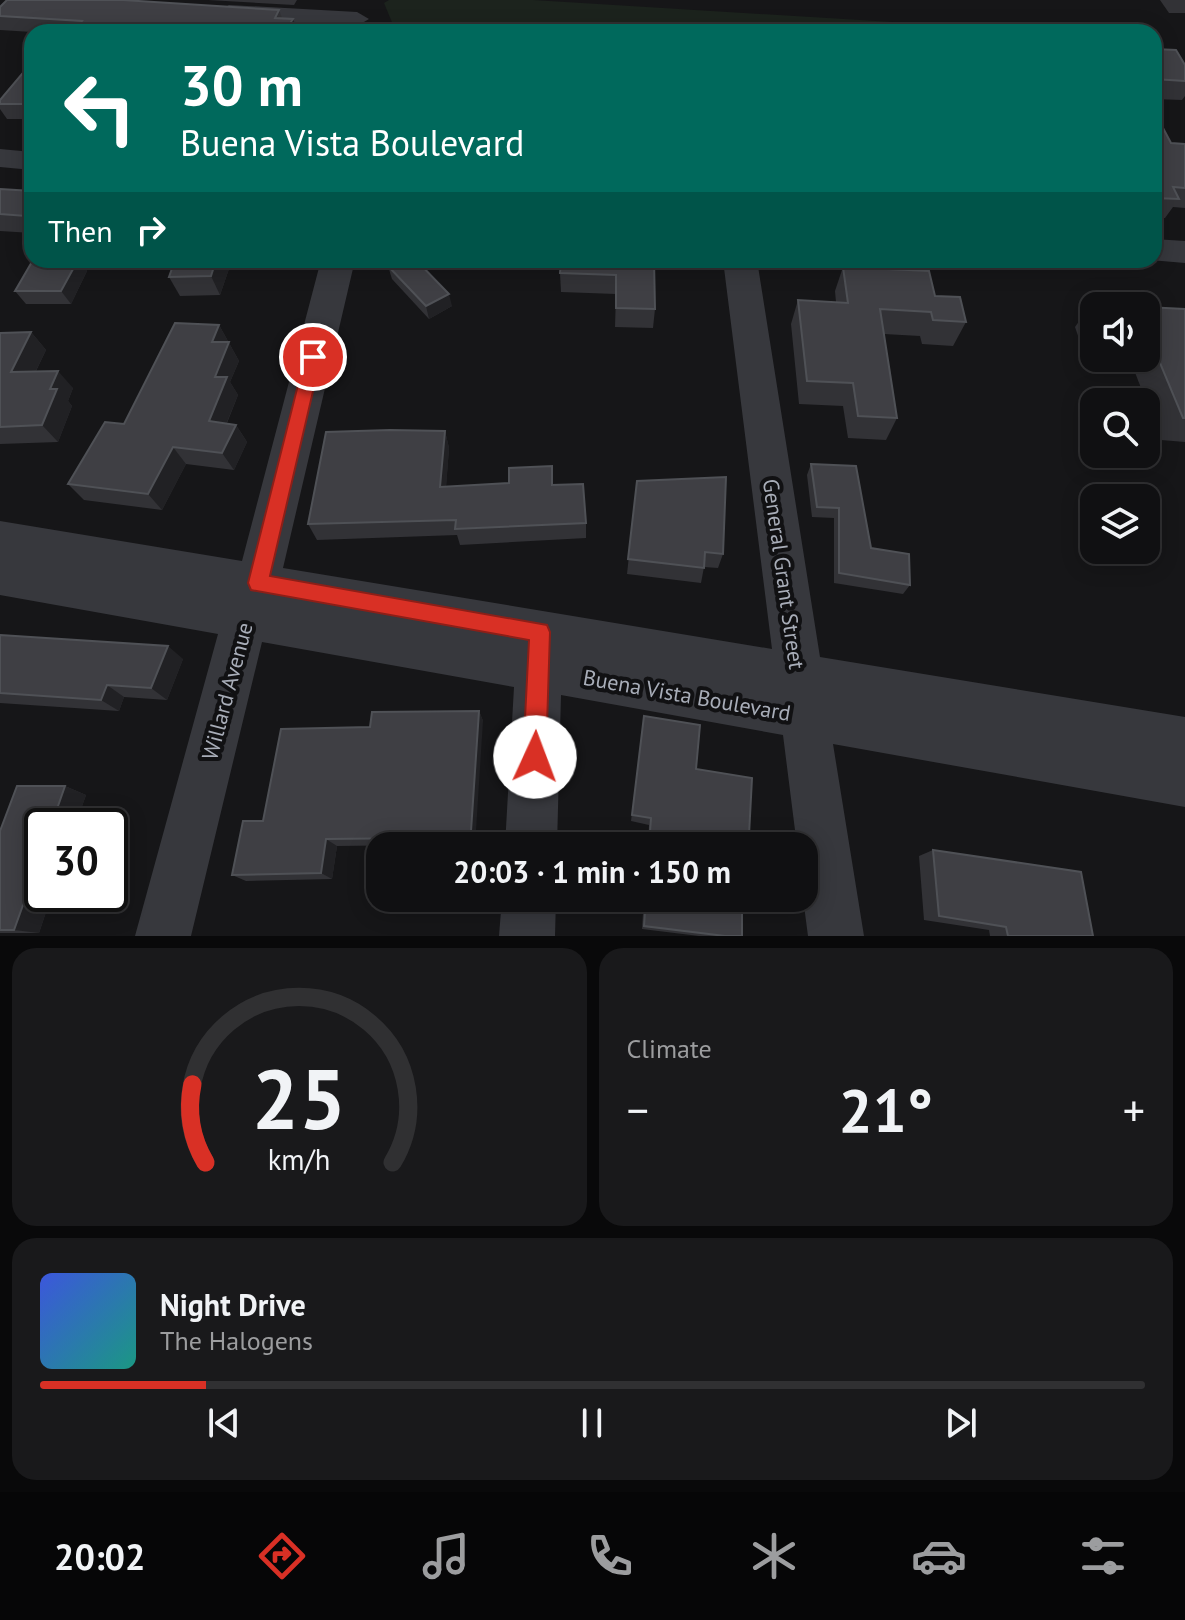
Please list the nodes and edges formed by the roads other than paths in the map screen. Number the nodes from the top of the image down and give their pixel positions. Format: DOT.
graph roads {
  1 [pos="203,11"];
  2 [pos="355,17"];
  3 [pos="0,158"];
  4 [pos="24,160"];
  5 [pos="1162,251"];
  6 [pos="1185,252"];
  7 [pos="336,268"];
  8 [pos="741,268"];
  9 [pos="0,540"];
  10 [pos="0,575"];
  11 [pos="252,601"];
  12 [pos="539,650"];
  13 [pos="802,696"];
  14 [pos="1185,742"];
  15 [pos="1185,782"];
  16 [pos="532,832"];
  17 [pos="528,912"];
  18 [pos="163,936"];
  19 [pos="527,936"];
  20 [pos="836,936"];
  1 -- 2 [label="street"];
  3 -- 4 [label="street"];
  5 -- 6 [label="street"];
  7 -- 11 [label="street, Willard Avenue"];
  8 -- 13 [label="street, General Grant Street"];
  9 -- 11 [label="street, Buena Vista Boulevard"];
  10 -- 11 [label="street, Buena Vista Boulevard"];
  11 -- 12 [label="street, Buena Vista Boulevard"];
  11 -- 18 [label="street, Willard Avenue"];
  12 -- 13 [label="street, Buena Vista Boulevard"];
  12 -- 16 [label="street"];
  13 -- 14 [label="street, Buena Vista Boulevard"];
  13 -- 15 [label="street, Buena Vista Boulevard"];
  13 -- 20 [label="street, General Grant Street"];
  17 -- 19 [label="street"];
}
